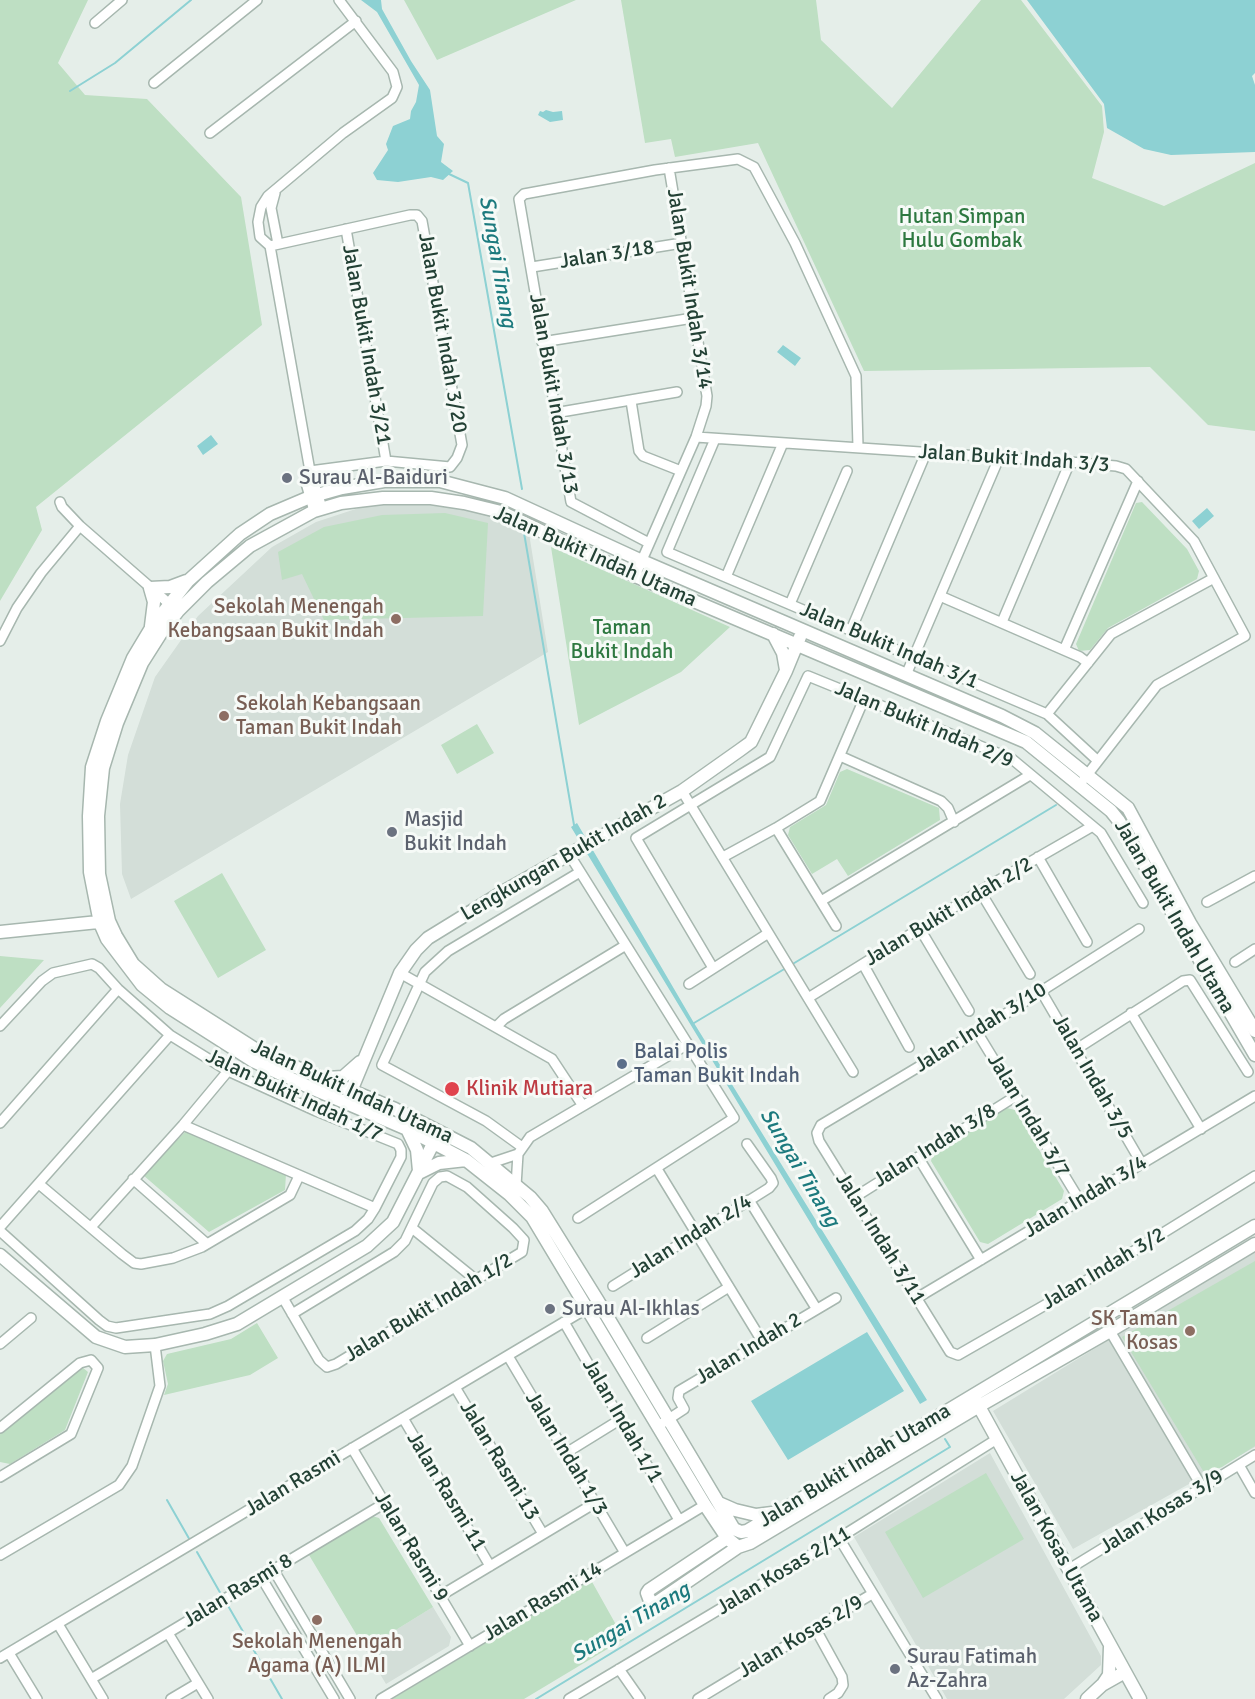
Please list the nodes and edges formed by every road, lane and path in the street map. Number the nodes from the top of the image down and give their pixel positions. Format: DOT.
graph roads {
  1 [pos="122,0"];
  2 [pos="257,0"];
  3 [pos="339,0"];
  4 [pos="356,21"];
  5 [pos="95,23"];
  6 [pos="154,83"];
  7 [pos="210,133"];
  8 [pos="669,168"];
  9 [pos="278,188"];
  10 [pos="346,229"];
  11 [pos="682,243"];
  12 [pos="274,245"];
  13 [pos="531,267"];
  14 [pos="693,318"];
  15 [pos="542,342"];
  16 [pos="677,392"];
  17 [pos="631,401"];
  18 [pos="555,414"];
  19 [pos="696,437"];
  20 [pos="715,439"];
  21 [pos="783,443"];
  22 [pos="858,447"];
  23 [pos="926,453"];
  24 [pos="999,458"];
  25 [pos="386,461"];
  26 [pos="1070,462"];
  27 [pos="310,471"];
  28 [pos="681,471"];
  29 [pos="847,471"];
  30 [pos="1138,481"];
  31 [pos="314,496"];
  32 [pos="60,502"];
  33 [pos="318,509"];
  34 [pos="80,526"];
  35 [pos="649,543"];
  36 [pos="642,561"];
  37 [pos="635,576"];
  38 [pos="726,577"];
  39 [pos="1214,578"];
  40 [pos="188,581"];
  41 [pos="150,588"];
  42 [pos="940,596"];
  43 [pos="790,604"];
  44 [pos="173,608"];
  45 [pos="1002,622"];
  46 [pos="151,628"];
  47 [pos="803,630"];
  48 [pos="851,630"];
  49 [pos="773,634"];
  50 [pos="0,641"];
  51 [pos="797,644"];
  52 [pos="1064,650"];
  53 [pos="819,653"];
  54 [pos="914,657"];
  55 [pos="1088,663"];
  56 [pos="786,671"];
  57 [pos="906,675"];
  58 [pos="864,699"];
  59 [pos="1047,714"];
  60 [pos="840,756"];
  61 [pos="1098,760"];
  62 [pos="1087,774"];
  63 [pos="1030,775"];
  64 [pos="1079,785"];
  65 [pos="682,790"];
  66 [pos="690,806"];
  67 [pos="954,822"];
  68 [pos="1091,827"];
  69 [pos="776,828"];
  70 [pos="569,854"];
  71 [pos="723,857"];
  72 [pos="1038,857"];
  73 [pos="580,872"];
  74 [pos="1255,876"];
  75 [pos="980,891"];
  76 [pos="821,901"];
  77 [pos="1207,902"];
  78 [pos="1143,903"];
  79 [pos="105,922"];
  80 [pos="836,926"];
  81 [pos="920,929"];
  82 [pos="1139,929"];
  83 [pos="0,932"];
  84 [pos="767,934"];
  85 [pos="1087,942"];
  86 [pos="626,945"];
  87 [pos="1255,949"];
  88 [pos="1235,962"];
  89 [pos="863,964"];
  90 [pos="713,968"];
  91 [pos="400,973"];
  92 [pos="1030,974"];
  93 [pos="419,984"];
  94 [pos="689,984"];
  95 [pos="118,989"];
  96 [pos="1041,991"];
  97 [pos="808,998"];
  98 [pos="969,1011"];
  99 [pos="1131,1013"];
  100 [pos="0,1026"];
  101 [pos="496,1027"];
  102 [pos="1251,1028"];
  103 [pos="977,1032"];
  104 [pos="170,1035"];
  105 [pos="688,1044"];
  106 [pos="909,1047"];
  107 [pos="1075,1050"];
  108 [pos="1255,1055"];
  109 [pos="365,1057"];
  110 [pos="228,1071"];
  111 [pos="853,1072"];
  112 [pos="1248,1072"];
  113 [pos="322,1078"];
  114 [pos="351,1090"];
  115 [pos="1016,1096"];
  116 [pos="1255,1096"];
  117 [pos="369,1098"];
  118 [pos="346,1103"];
  119 [pos="583,1106"];
  120 [pos="0,1123"];
  121 [pos="183,1125"];
  122 [pos="821,1125"];
  123 [pos="1201,1128"];
  124 [pos="407,1129"];
  125 [pos="440,1131"];
  126 [pos="434,1143"];
  127 [pos="747,1144"];
  128 [pos="520,1150"];
  129 [pos="918,1157"];
  130 [pos="466,1160"];
  131 [pos="491,1163"];
  132 [pos="1142,1164"];
  133 [pos="657,1169"];
  134 [pos="419,1173"];
  135 [pos="299,1176"];
  136 [pos="1255,1176"];
  137 [pos="133,1179"];
  138 [pos="39,1184"];
  139 [pos="516,1186"];
  140 [pos="855,1197"];
  141 [pos="749,1200"];
  142 [pos="1080,1201"];
  143 [pos="375,1208"];
  144 [pos="578,1218"];
  145 [pos="1255,1226"];
  146 [pos="0,1227"];
  147 [pos="91,1227"];
  148 [pos="412,1228"];
  149 [pos="0,1232"];
  150 [pos="696,1233"];
  151 [pos="207,1244"];
  152 [pos="1255,1244"];
  153 [pos="1,1258"];
  154 [pos="981,1260"];
  155 [pos="475,1279"];
  156 [pos="612,1286"];
  157 [pos="729,1287"];
  158 [pos="283,1298"];
  159 [pos="836,1298"];
  160 [pos="917,1298"];
  161 [pos="598,1302"];
  162 [pos="816,1308"];
  163 [pos="586,1309"];
  164 [pos="292,1314"];
  165 [pos="32,1318"];
  166 [pos="564,1322"];
  167 [pos="1110,1331"];
  168 [pos="647,1338"];
  169 [pos="762,1341"];
  170 [pos="0,1344"];
  171 [pos="155,1345"];
  172 [pos="950,1352"];
  173 [pos="508,1356"];
  174 [pos="455,1387"];
  175 [pos="976,1400"];
  176 [pos="403,1418"];
  177 [pos="621,1419"];
  178 [pos="663,1422"];
  179 [pos="0,1428"];
  180 [pos="997,1439"];
  181 [pos="352,1448"];
  182 [pos="566,1453"];
  183 [pos="1255,1455"];
  184 [pos="1239,1465"];
  185 [pos="0,1477"];
  186 [pos="1202,1487"];
  187 [pos="1255,1493"];
  188 [pos="385,1503"];
  189 [pos="595,1503"];
  190 [pos="719,1503"];
  191 [pos="705,1505"];
  192 [pos="779,1512"];
  193 [pos="679,1520"];
  194 [pos="543,1534"];
  195 [pos="727,1538"];
  196 [pos="839,1538"];
  197 [pos="738,1547"];
  198 [pos="625,1553"];
  199 [pos="0,1555"];
  200 [pos="490,1566"];
  201 [pos="273,1569"];
  202 [pos="1069,1569"];
  203 [pos="261,1577"];
  204 [pos="872,1594"];
  205 [pos="440,1596"];
  206 [pos="58,1623"];
  207 [pos="815,1628"];
  208 [pos="168,1633"];
  209 [pos="1110,1645"];
  210 [pos="470,1646"];
  211 [pos="4,1656"];
  212 [pos="619,1669"];
  213 [pos="1125,1672"];
  214 [pos="91,1679"];
  215 [pos="198,1683"];
  216 [pos="1102,1685"];
  217 [pos="1138,1696"];
  218 [pos="37,1699"];
  219 [pos="103,1699"];
  220 [pos="171,1699"];
  221 [pos="208,1699"];
  222 [pos="334,1699"];
  223 [pos="350,1699"];
  224 [pos="381,1699"];
  225 [pos="569,1699"];
  226 [pos="640,1699"];
  227 [pos="698,1699"];
  228 [pos="829,1699"];
  229 [pos="937,1699"];
  230 [pos="1087,1699"];
  1 -- 5 [label="street"];
  2 -- 6 [label="street"];
  3 -- 4 [label="street"];
  4 -- 7 [label="street"];
  4 -- 9 [label="street"];
  8 -- 11 [label="street, Jalan Bukit Indah 3/14"];
  8 -- 13 [label="street, Jalan Bukit Indah 3/13"];
  8 -- 22 [label="street"];
  9 -- 12 [label="street"];
  9 -- 12 [label="street"];
  10 -- 12 [label="street"];
  10 -- 25 [label="street, Jalan Bukit Indah 3/21"];
  10 -- 25 [label="street, Jalan Bukit Indah 3/20"];
  11 -- 13 [label="street, Jalan 3/18"];
  11 -- 14 [label="street, Jalan Bukit Indah 3/14"];
  12 -- 27 [label="street"];
  13 -- 15 [label="street, Jalan Bukit Indah 3/13"];
  14 -- 15 [label="street"];
  14 -- 19 [label="street, Jalan Bukit Indah 3/14"];
  15 -- 18 [label="street, Jalan Bukit Indah 3/13"];
  16 -- 17 [label="street"];
  17 -- 18 [label="street"];
  17 -- 28 [label="street"];
  18 -- 35 [label="street, Jalan Bukit Indah 3/13"];
  19 -- 20 [label="street, Jalan Bukit Indah 3/3"];
  19 -- 28 [label="street, Jalan Bukit Indah 3/14"];
  20 -- 21 [label="street, Jalan Bukit Indah 3/3"];
  20 -- 38 [label="street, Jalan Bukit Indah 3/1"];
  21 -- 22 [label="street, Jalan Bukit Indah 3/3"];
  21 -- 38 [label="street"];
  22 -- 23 [label="street, Jalan Bukit Indah 3/3"];
  23 -- 24 [label="street, Jalan Bukit Indah 3/3"];
  23 -- 48 [label="street"];
  24 -- 26 [label="street, Jalan Bukit Indah 3/3"];
  24 -- 42 [label="street"];
  25 -- 27 [label="street"];
  26 -- 30 [label="street, Jalan Bukit Indah 3/3"];
  26 -- 45 [label="street"];
  27 -- 31 [label="street"];
  28 -- 35 [label="street, Jalan Bukit Indah 3/14"];
  29 -- 43 [label="street"];
  30 -- 39 [label="street, Jalan Bukit Indah 3/3"];
  30 -- 52 [label="street"];
  31 -- 33 [label="street"];
  31 -- 36 [label="street, Jalan Bukit Indah Utama"];
  31 -- 40 [label="street, Jalan Bukit Indah Utama"];
  32 -- 34 [label="street"];
  33 -- 37 [label="street, Jalan Bukit Indah Utama"];
  33 -- 44 [label="street, Jalan Bukit Indah Utama"];
  34 -- 41 [label="street"];
  34 -- 50 [label="street"];
  35 -- 36 [label="street, Jalan Bukit Indah 3/14"];
  36 -- 37 [label="street, Jalan Bukit Indah 3/14"];
  36 -- 47 [label="street, Jalan Bukit Indah Utama"];
  37 -- 49 [label="street, Jalan Bukit Indah Utama"];
  38 -- 43 [label="street, Jalan Bukit Indah 3/1"];
  39 -- 55 [label="street"];
  39 -- 61 [label="street, Jalan Bukit Indah 3/3"];
  40 -- 41 [label="street"];
  40 -- 44 [label="street, Jalan Bukit Indah Utama"];
  41 -- 44 [label="street"];
  41 -- 46 [label="street"];
  42 -- 45 [label="street"];
  42 -- 54 [label="street"];
  43 -- 48 [label="street, Jalan Bukit Indah 3/1"];
  44 -- 46 [label="street, Jalan Bukit Indah Utama"];
  44 -- 79 [label="street, Jalan Bukit Indah Utama"];
  45 -- 52 [label="street"];
  46 -- 79 [label="street, Jalan Bukit Indah Utama"];
  47 -- 51 [label="street, Lengkungan Bukit Indah 2"];
  47 -- 57 [label="street, Jalan Bukit Indah Utama"];
  48 -- 54 [label="street, Jalan Bukit Indah 3/1"];
  49 -- 51 [label="street, Jalan Bukit Indah Utama"];
  49 -- 56 [label="street"];
  51 -- 53 [label="street, Jalan Bukit Indah Utama"];
  51 -- 56 [label="street, Lengkungan Bukit Indah 2"];
  52 -- 55 [label="street"];
  53 -- 56 [label="street"];
  53 -- 64 [label="street, Jalan Bukit Indah Utama"];
  54 -- 57 [label="street"];
  54 -- 59 [label="street, Jalan Bukit Indah 3/1"];
  55 -- 59 [label="street"];
  56 -- 65 [label="street, Lengkungan Bukit Indah 2"];
  57 -- 62 [label="street, Jalan Bukit Indah Utama"];
  58 -- 60 [label="street"];
  58 -- 63 [label="street, Jalan Bukit Indah 2/9"];
  58 -- 66 [label="street, Jalan Bukit Indah 2/9"];
  59 -- 61 [label="street, Jalan Bukit Indah 3/1"];
  60 -- 67 [label="street"];
  60 -- 69 [label="street"];
  61 -- 62 [label="street"];
  62 -- 64 [label="street"];
  62 -- 102 [label="street, Jalan Bukit Indah Utama"];
  63 -- 67 [label="street"];
  63 -- 68 [label="street, Jalan Bukit Indah 2/9"];
  64 -- 102 [label="street, Jalan Bukit Indah Utama"];
  65 -- 66 [label="street"];
  65 -- 70 [label="street, Lengkungan Bukit Indah 2"];
  66 -- 71 [label="street"];
  66 -- 90 [label="street"];
  67 -- 76 [label="street"];
  68 -- 72 [label="street, Jalan Bukit Indah 2/2"];
  68 -- 78 [label="street, Jalan Bukit Indah 2/9"];
  69 -- 71 [label="street"];
  69 -- 76 [label="street"];
  70 -- 73 [label="street"];
  70 -- 91 [label="street, Lengkungan Bukit Indah 2"];
  71 -- 84 [label="street"];
  72 -- 75 [label="street, Jalan Bukit Indah 2/2"];
  72 -- 85 [label="street"];
  73 -- 86 [label="street"];
  73 -- 93 [label="street"];
  74 -- 77 [label="street"];
  75 -- 81 [label="street, Jalan Bukit Indah 2/2"];
  75 -- 92 [label="street"];
  76 -- 80 [label="street"];
  79 -- 83 [label="street"];
  79 -- 113 [label="street, Jalan Bukit Indah Utama"];
  79 -- 118 [label="street, Jalan Bukit Indah Utama"];
  81 -- 89 [label="street, Jalan Bukit Indah 2/2"];
  81 -- 98 [label="street"];
  82 -- 96 [label="street, Jalan Indah 3/10"];
  84 -- 90 [label="street"];
  84 -- 97 [label="street"];
  86 -- 101 [label="street"];
  86 -- 105 [label="street"];
  87 -- 88 [label="street"];
  89 -- 97 [label="street, Jalan Bukit Indah 2/2"];
  89 -- 106 [label="street"];
  90 -- 94 [label="street"];
  91 -- 93 [label="street"];
  91 -- 109 [label="street, Lengkungan Bukit Indah 2"];
  93 -- 101 [label="street"];
  93 -- 128 [label="street"];
  95 -- 100 [label="street, Jalan Bukit Indah 1/7"];
  95 -- 104 [label="street, Jalan Bukit Indah 1/7"];
  95 -- 120 [label="street"];
  96 -- 103 [label="street, Jalan Indah 3/10"];
  96 -- 107 [label="street, Jalan Indah 3/5"];
  97 -- 111 [label="street"];
  99 -- 107 [label="street"];
  99 -- 112 [label="street"];
  99 -- 123 [label="street"];
  101 -- 119 [label="street"];
  102 -- 108 [label="street, Jalan Bukit Indah Utama"];
  103 -- 115 [label="street, Jalan Indah 3/7"];
  103 -- 122 [label="street, Jalan Indah 3/10"];
  104 -- 110 [label="street, Jalan Bukit Indah 1/7"];
  104 -- 138 [label="street"];
  105 -- 119 [label="street"];
  105 -- 133 [label="street"];
  107 -- 132 [label="street, Jalan Indah 3/5"];
  109 -- 113 [label="street"];
  109 -- 114 [label="street, Lengkungan Bukit Indah 2"];
  109 -- 117 [label="street"];
  110 -- 121 [label="street"];
  110 -- 143 [label="street, Jalan Bukit Indah 1/7"];
  113 -- 114 [label="street, Jalan Bukit Indah Utama"];
  114 -- 117 [label="street, Jalan Bukit Indah Utama"];
  114 -- 118 [label="street, Lengkungan Bukit Indah 2"];
  115 -- 129 [label="street, Jalan Indah 3/8"];
  115 -- 142 [label="street, Jalan Indah 3/7"];
  116 -- 123 [label="street, Jalan Indah 3/4"];
  117 -- 125 [label="street, Jalan Bukit Indah Utama"];
  118 -- 124 [label="street, Jalan Bukit Indah Utama"];
  119 -- 128 [label="street"];
  121 -- 135 [label="street"];
  121 -- 137 [label="street"];
  122 -- 140 [label="street, Jalan Indah 3/11"];
  123 -- 132 [label="street, Jalan Indah 3/4"];
  124 -- 126 [label="street, Jalan Bukit Indah Utama"];
  124 -- 134 [label="street"];
  125 -- 126 [label="street"];
  125 -- 131 [label="street, Jalan Bukit Indah Utama"];
  126 -- 130 [label="street, Jalan Bukit Indah Utama"];
  126 -- 134 [label="street"];
  127 -- 141 [label="street, Jalan Indah 2/4"];
  128 -- 131 [label="street"];
  128 -- 139 [label="street"];
  129 -- 140 [label="street, Jalan Indah 3/8"];
  129 -- 154 [label="street"];
  130 -- 134 [label="street"];
  130 -- 163 [label="street, Jalan Bukit Indah Utama"];
  131 -- 139 [label="street, Jalan Bukit Indah Utama"];
  132 -- 142 [label="street, Jalan Indah 3/4"];
  133 -- 144 [label="street"];
  133 -- 150 [label="street"];
  134 -- 158 [label="street"];
  135 -- 143 [label="street"];
  135 -- 151 [label="street"];
  136 -- 172 [label="street, Jalan Indah 3/2"];
  137 -- 147 [label="street"];
  137 -- 151 [label="street"];
  138 -- 146 [label="street"];
  138 -- 147 [label="street"];
  139 -- 161 [label="street, Jalan Bukit Indah Utama"];
  140 -- 160 [label="street, Jalan Indah 3/11"];
  141 -- 150 [label="street, Jalan Indah 2/4"];
  141 -- 162 [label="street"];
  142 -- 154 [label="street, Jalan Indah 3/4"];
  143 -- 149 [label="street"];
  145 -- 175 [label="street, Jalan Bukit Indah Utama"];
  147 -- 151 [label="street"];
  148 -- 155 [label="street"];
  148 -- 155 [label="street, Jalan Bukit Indah 1/2"];
  148 -- 164 [label="street"];
  150 -- 156 [label="street, Jalan Indah 2/4"];
  150 -- 157 [label="street"];
  152 -- 167 [label="street, Jalan Bukit Indah Utama"];
  153 -- 171 [label="street"];
  154 -- 160 [label="street, Jalan Indah 3/4"];
  155 -- 164 [label="street, Jalan Bukit Indah 1/2"];
  157 -- 168 [label="street"];
  157 -- 169 [label="street"];
  158 -- 164 [label="street"];
  158 -- 171 [label="street"];
  159 -- 162 [label="street, Jalan Indah 2"];
  160 -- 172 [label="street, Jalan Indah 3/11"];
  161 -- 163 [label="street, Jalan Rasmi"];
  161 -- 178 [label="street, Jalan Bukit Indah Utama"];
  162 -- 169 [label="street, Jalan Indah 2"];
  163 -- 166 [label="street, Jalan Rasmi"];
  163 -- 178 [label="street, Jalan Bukit Indah Utama"];
  165 -- 170 [label="street"];
  166 -- 173 [label="street, Jalan Rasmi"];
  166 -- 177 [label="street, Jalan Indah 1/1"];
  167 -- 175 [label="street, Jalan Bukit Indah Utama"];
  167 -- 186 [label="street"];
  169 -- 178 [label="street, Jalan Indah 2"];
  171 -- 199 [label="street"];
  173 -- 174 [label="street, Jalan Rasmi"];
  173 -- 182 [label="street, Jalan Indah 1/3"];
  174 -- 176 [label="street, Jalan Rasmi"];
  174 -- 194 [label="street, Jalan Rasmi 13"];
  175 -- 180 [label="street, Jalan Kosas Utama"];
  175 -- 192 [label="street, Jalan Bukit Indah Utama"];
  175 -- 197 [label="street, Jalan Bukit Indah Utama"];
  176 -- 181 [label="street, Jalan Rasmi"];
  176 -- 200 [label="street, Jalan Rasmi 11"];
  177 -- 182 [label="street"];
  177 -- 193 [label="street, Jalan Indah 1/1"];
  178 -- 190 [label="street, Jalan Bukit Indah Utama"];
  178 -- 191 [label="street, Jalan Bukit Indah Utama"];
  179 -- 185 [label="street"];
  180 -- 196 [label="street, Jalan Kosas 2/11"];
  180 -- 202 [label="street, Jalan Kosas Utama"];
  181 -- 188 [label="street, Jalan Rasmi 9"];
  181 -- 206 [label="street, Jalan Rasmi"];
  182 -- 189 [label="street, Jalan Indah 1/3"];
  183 -- 184 [label="street, Jalan Kosas 3/9"];
  184 -- 186 [label="street, Jalan Kosas 3/9"];
  184 -- 187 [label="street"];
  186 -- 202 [label="street, Jalan Kosas 3/9"];
  188 -- 201 [label="street, Jalan Rasmi 8"];
  188 -- 205 [label="street, Jalan Rasmi 9"];
  189 -- 194 [label="street"];
  189 -- 198 [label="street, Jalan Indah 1/3"];
  190 -- 192 [label="street"];
  190 -- 192 [label="street, Jalan Bukit Indah Utama"];
  191 -- 193 [label="street, Jalan Rasmi 14"];
  191 -- 195 [label="street, Jalan Bukit Indah Utama"];
  193 -- 198 [label="street, Jalan Rasmi 14"];
  194 -- 200 [label="street"];
  195 -- 197 [label="street, Jalan Bukit Indah Utama"];
  195 -- 197 [label="street, Jalan Bukit Indah Utama"];
  196 -- 204 [label="street"];
  196 -- 212 [label="street, Jalan Kosas 2/11"];
  198 -- 210 [label="street, Jalan Rasmi 14"];
  200 -- 205 [label="street"];
  201 -- 203 [label="street, Jalan Rasmi 8"];
  201 -- 223 [label="street"];
  202 -- 209 [label="street, Jalan Kosas Utama"];
  203 -- 208 [label="street, Jalan Rasmi 8"];
  203 -- 222 [label="street"];
  204 -- 207 [label="street, Jalan Kosas 2/9"];
  204 -- 229 [label="street"];
  205 -- 210 [label="street, Jalan Rasmi 9"];
  206 -- 211 [label="street, Jalan Rasmi"];
  206 -- 214 [label="street"];
  207 -- 227 [label="street, Jalan Kosas 2/9"];
  207 -- 228 [label="street"];
  208 -- 214 [label="street, Jalan Rasmi 8"];
  208 -- 215 [label="street"];
  209 -- 213 [label="street, Jalan Kosas Utama"];
  209 -- 216 [label="street"];
  210 -- 224 [label="street, Jalan Rasmi 14"];
  211 -- 218 [label="street"];
  212 -- 225 [label="street, Jalan Kosas 2/11"];
  212 -- 226 [label="street"];
  213 -- 216 [label="street"];
  213 -- 217 [label="street, Jalan Kosas Utama"];
  214 -- 219 [label="street"];
  215 -- 220 [label="street"];
  215 -- 221 [label="street"];
  216 -- 217 [label="street"];
  216 -- 230 [label="street"];
}
